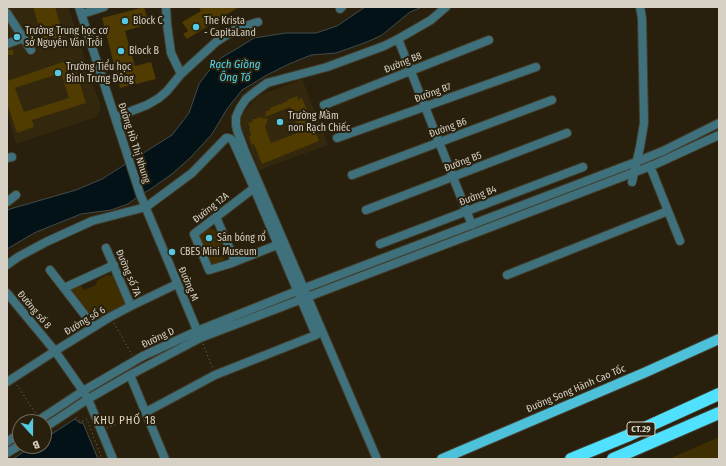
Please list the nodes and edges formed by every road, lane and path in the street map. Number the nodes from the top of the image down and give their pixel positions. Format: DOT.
graph roads {
  1 [pos="104,7"];
  2 [pos="166,7"];
  3 [pos="170,7"];
  4 [pos="446,7"];
  5 [pos="640,7"];
  6 [pos="80,10"];
  7 [pos="7,13"];
  8 [pos="258,22"];
  9 [pos="169,24"];
  10 [pos="23,38"];
  11 [pos="398,39"];
  12 [pos="489,40"];
  13 [pos="7,44"];
  14 [pos="31,50"];
  15 [pos="536,66"];
  16 [pos="411,71"];
  17 [pos="181,74"];
  18 [pos="552,100"];
  19 [pos="324,105"];
  20 [pos="425,106"];
  21 [pos="116,118"];
  22 [pos="719,123"];
  23 [pos="567,133"];
  24 [pos="719,135"];
  25 [pos="337,138"];
  26 [pos="439,142"];
  27 [pos="636,162"];
  28 [pos="650,166"];
  29 [pos="583,167"];
  30 [pos="633,173"];
  31 [pos="352,175"];
  32 [pos="452,177"];
  33 [pos="632,182"];
  34 [pos="254,188"];
  35 [pos="140,194"];
  36 [pos="16,195"];
  37 [pos="7,202"];
  38 [pos="146,207"];
  39 [pos="366,210"];
  40 [pos="466,211"];
  41 [pos="668,211"];
  42 [pos="216,217"];
  43 [pos="472,225"];
  44 [pos="680,241"];
  45 [pos="380,244"];
  46 [pos="277,245"];
  47 [pos="106,248"];
  48 [pos="235,261"];
  49 [pos="7,265"];
  50 [pos="114,265"];
  51 [pos="50,270"];
  52 [pos="507,275"];
  53 [pos="177,284"];
  54 [pos="64,288"];
  55 [pos="300,290"];
  56 [pos="7,293"];
  57 [pos="304,298"];
  58 [pos="131,306"];
  59 [pos="110,317"];
  60 [pos="94,327"];
  61 [pos="199,335"];
  62 [pos="719,339"];
  63 [pos="55,351"];
  64 [pos="135,361"];
  65 [pos="130,375"];
  66 [pos="215,375"];
  67 [pos="9,377"];
  68 [pos="83,390"];
  69 [pos="715,396"];
  70 [pos="88,399"];
  71 [pos="146,412"];
  72 [pos="718,413"];
  73 [pos="33,414"];
  74 [pos="48,414"];
  75 [pos="73,416"];
  76 [pos="88,417"];
  77 [pos="87,419"];
  78 [pos="52,423"];
  79 [pos="101,430"];
  80 [pos="102,459"];
  81 [pos="113,459"];
  82 [pos="165,459"];
  83 [pos="377,459"];
  84 [pos="442,459"];
  85 [pos="571,459"];
  86 [pos="613,459"];
  1 -- 6 [label="street"];
  2 -- 9 [label="street"];
  3 -- 9 [label="street"];
  4 -- 11 [label="street"];
  5 -- 27 [label="street"];
  6 -- 21 [label="street, Đường Hồ Thị Nhung"];
  7 -- 10 [label="street"];
  8 -- 17 [label="street"];
  9 -- 17 [label="street"];
  10 -- 13 [label="street"];
  10 -- 14 [label="street"];
  11 -- 16 [label="street"];
  11 -- 55 [label="street"];
  12 -- 16 [label="street, Đường B8"];
  15 -- 20 [label="street, Đường B7"];
  16 -- 19 [label="street, Đường B8"];
  16 -- 20 [label="street"];
  17 -- 21 [label="street"];
  18 -- 26 [label="street, Đường B6"];
  20 -- 25 [label="street, Đường B7"];
  20 -- 26 [label="street"];
  21 -- 35 [label="street, Đường Hồ Thị Nhung"];
  22 -- 27 [label="street, Đường D"];
  23 -- 32 [label="street, Đường B5"];
  24 -- 28 [label="street, Đường D"];
  26 -- 31 [label="street, Đường B6"];
  26 -- 32 [label="street"];
  27 -- 30 [label="street"];
  27 -- 43 [label="street, Đường D"];
  28 -- 30 [label="street, Đường D"];
  28 -- 41 [label="street"];
  29 -- 40 [label="street, Đường B4"];
  30 -- 33 [label="street"];
  30 -- 57 [label="street, Đường D"];
  32 -- 39 [label="street, Đường B5"];
  32 -- 40 [label="street"];
  34 -- 38 [label="street"];
  34 -- 42 [label="street, Đường 12A"];
  34 -- 46 [label="street"];
  35 -- 38 [label="street, Đường M"];
  36 -- 37 [label="street"];
  38 -- 49 [label="street"];
  38 -- 53 [label="street, Đường M"];
  40 -- 43 [label="street"];
  40 -- 45 [label="street, Đường B4"];
  41 -- 44 [label="street"];
  41 -- 52 [label="street"];
  42 -- 48 [label="street"];
  42 -- 48 [label="street, Đường 12A"];
  43 -- 55 [label="street, Đường D"];
  46 -- 48 [label="street, Đường 12A"];
  46 -- 55 [label="street"];
  47 -- 50 [label="street, Đường số 7A"];
  50 -- 54 [label="street"];
  50 -- 58 [label="street, Đường số 7A"];
  51 -- 54 [label="street"];
  53 -- 58 [label="street, Đường số 6"];
  53 -- 61 [label="street, Đường M"];
  54 -- 60 [label="street"];
  55 -- 57 [label="street"];
  55 -- 61 [label="street, Đường D"];
  56 -- 63 [label="street, Đường số 8"];
  57 -- 61 [label="street, Đường D"];
  57 -- 66 [label="street"];
  57 -- 83 [label="street"];
  58 -- 59 [label="street, Đường số 6"];
  59 -- 60 [label="street, Đường số 6"];
  59 -- 64 [label="path"];
  60 -- 63 [label="street, Đường số 6"];
  61 -- 64 [label="street, Đường D"];
  61 -- 65 [label="street, Đường D"];
  61 -- 66 [label="path"];
  62 -- 84 [label="main road, Đường Song Hành Cao Tốc"];
  63 -- 67 [label="street, Đường số 6"];
  63 -- 68 [label="street, Đường số 8"];
  64 -- 68 [label="street, Đường D"];
  65 -- 70 [label="street, Đường D"];
  65 -- 71 [label="street"];
  66 -- 71 [label="street"];
  67 -- 73 [label="path"];
  68 -- 70 [label="street, Đường số 8"];
  68 -- 74 [label="street, Đường D"];
  69 -- 85 [label="highway, CT.29"];
  70 -- 78 [label="street, Đường D"];
  70 -- 79 [label="street, Đường số 8"];
  71 -- 79 [label="path"];
  71 -- 82 [label="street"];
  72 -- 86 [label="highway, CT.29"];
  75 -- 77 [label="path"];
  76 -- 77 [label="path"];
  77 -- 80 [label="path"];
  79 -- 81 [label="street, Đường số 8"];
}
